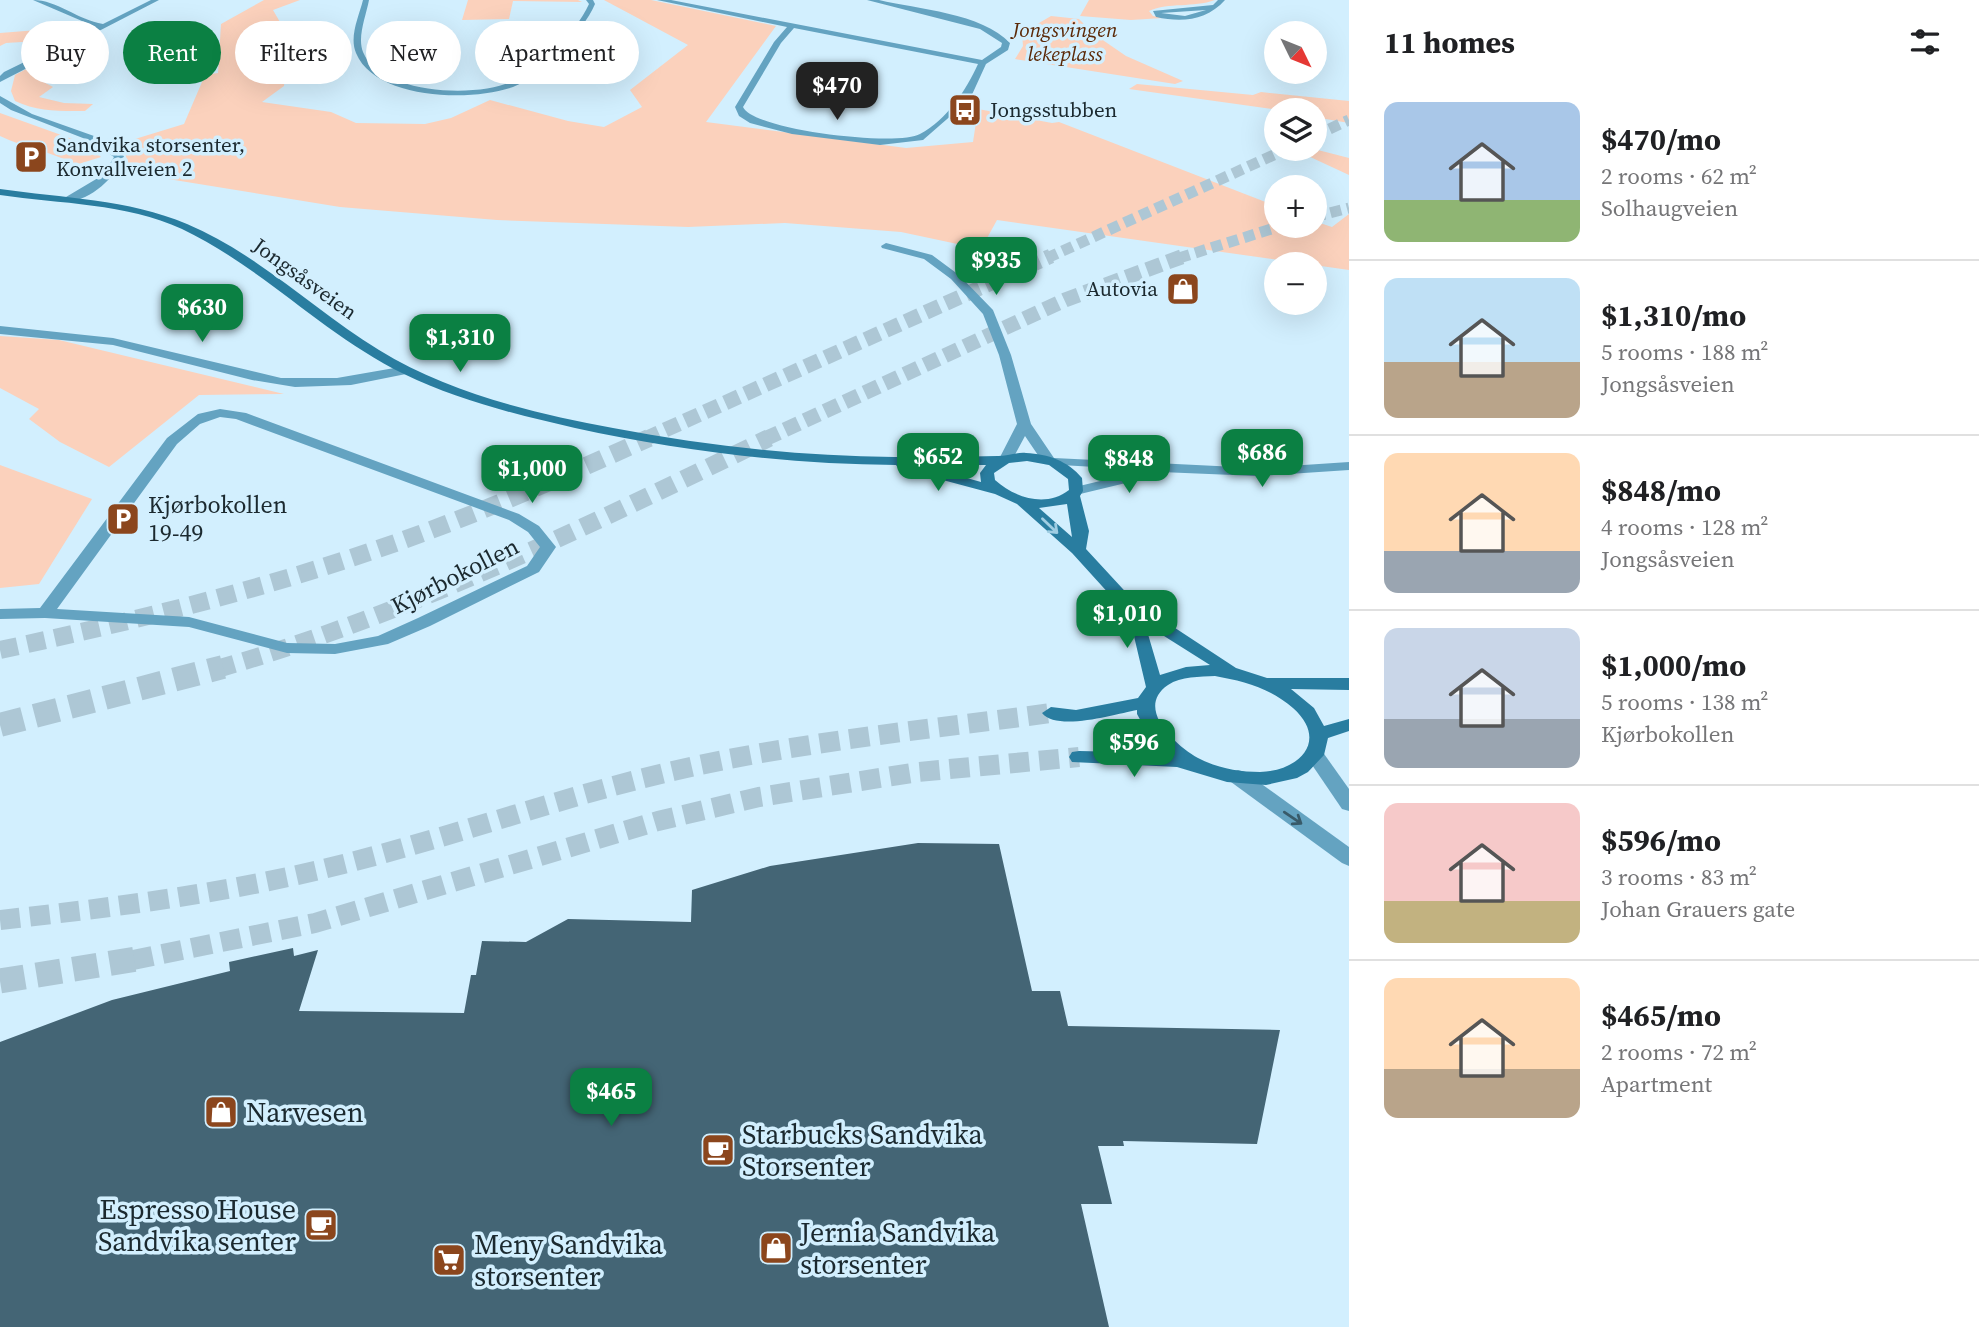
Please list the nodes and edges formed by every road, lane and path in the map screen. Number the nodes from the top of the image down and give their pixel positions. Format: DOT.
graph roads {
  1 [pos="36,0"];
  2 [pos="156,0"];
  3 [pos="366,0"];
  4 [pos="589,0"];
  5 [pos="660,0"];
  6 [pos="870,0"];
  7 [pos="1219,3"];
  8 [pos="82,21"];
  9 [pos="109,23"];
  10 [pos="793,25"];
  11 [pos="984,63"];
  12 [pos="21,67"];
  13 [pos="0,80"];
  14 [pos="0,99"];
  15 [pos="0,192"];
  16 [pos="22,197"];
  17 [pos="0,199"];
  18 [pos="70,200"];
  19 [pos="886,246"];
  20 [pos="0,330"];
  21 [pos="406,370"];
  22 [pos="1024,424"];
  23 [pos="1004,460"];
  24 [pos="890,461"];
  25 [pos="1051,462"];
  26 [pos="1349,466"];
  27 [pos="1175,469"];
  28 [pos="995,490"];
  29 [pos="1074,493"];
  30 [pos="1022,501"];
  31 [pos="1078,550"];
  32 [pos="1128,605"];
  33 [pos="45,613"];
  34 [pos="0,614"];
  35 [pos="1231,671"];
  36 [pos="1266,682"];
  37 [pos="1349,684"];
  38 [pos="1150,694"];
  39 [pos="1051,713"];
  40 [pos="1349,725"];
  41 [pos="1318,734"];
  42 [pos="1315,756"];
  43 [pos="1079,757"];
  44 [pos="1191,762"];
  45 [pos="1238,777"];
  46 [pos="1349,804"];
  47 [pos="1349,858"];
  1 -- 8 [label="street"];
  2 -- 9 [label="street"];
  3 -- 4 [label="street"];
  5 -- 10 [label="street"];
  6 -- 11 [label="street"];
  7 -- 7 [label="street"];
  10 -- 11 [label="street"];
  10 -- 11 [label="street"];
  12 -- 13 [label="street"];
  14 -- 18 [label="street"];
  15 -- 16 [label="street, Jongsåsveien"];
  16 -- 17 [label="street, Jongsåsveien"];
  16 -- 18 [label="street, Jongsåsveien"];
  18 -- 21 [label="street, Jongsåsveien"];
  19 -- 22 [label="street"];
  20 -- 21 [label="street"];
  21 -- 24 [label="street, Jongsåsveien"];
  22 -- 23 [label="street"];
  22 -- 25 [label="street"];
  23 -- 24 [label="street, Jongsåsveien"];
  23 -- 25 [label="street, Jongsåsveien"];
  23 -- 28 [label="street"];
  24 -- 28 [label="street, Jongsåsveien"];
  25 -- 27 [label="street"];
  25 -- 29 [label="street"];
  26 -- 27 [label="street"];
  27 -- 29 [label="street"];
  28 -- 30 [label="street, Jongsåsveien"];
  29 -- 30 [label="street"];
  29 -- 31 [label="street"];
  30 -- 31 [label="street, one-way"];
  31 -- 32 [label="street"];
  32 -- 35 [label="street"];
  32 -- 38 [label="street"];
  33 -- 33 [label="street, Kjørbokollen"];
  33 -- 34 [label="street, Kjørbokollen"];
  35 -- 36 [label="street"];
  35 -- 38 [label="street"];
  36 -- 37 [label="street"];
  36 -- 41 [label="street"];
  38 -- 39 [label="street"];
  38 -- 44 [label="street"];
  40 -- 41 [label="street"];
  41 -- 42 [label="street"];
  42 -- 45 [label="street"];
  42 -- 46 [label="street"];
  43 -- 44 [label="street"];
  44 -- 45 [label="street"];
  45 -- 47 [label="street, one-way"];
}
